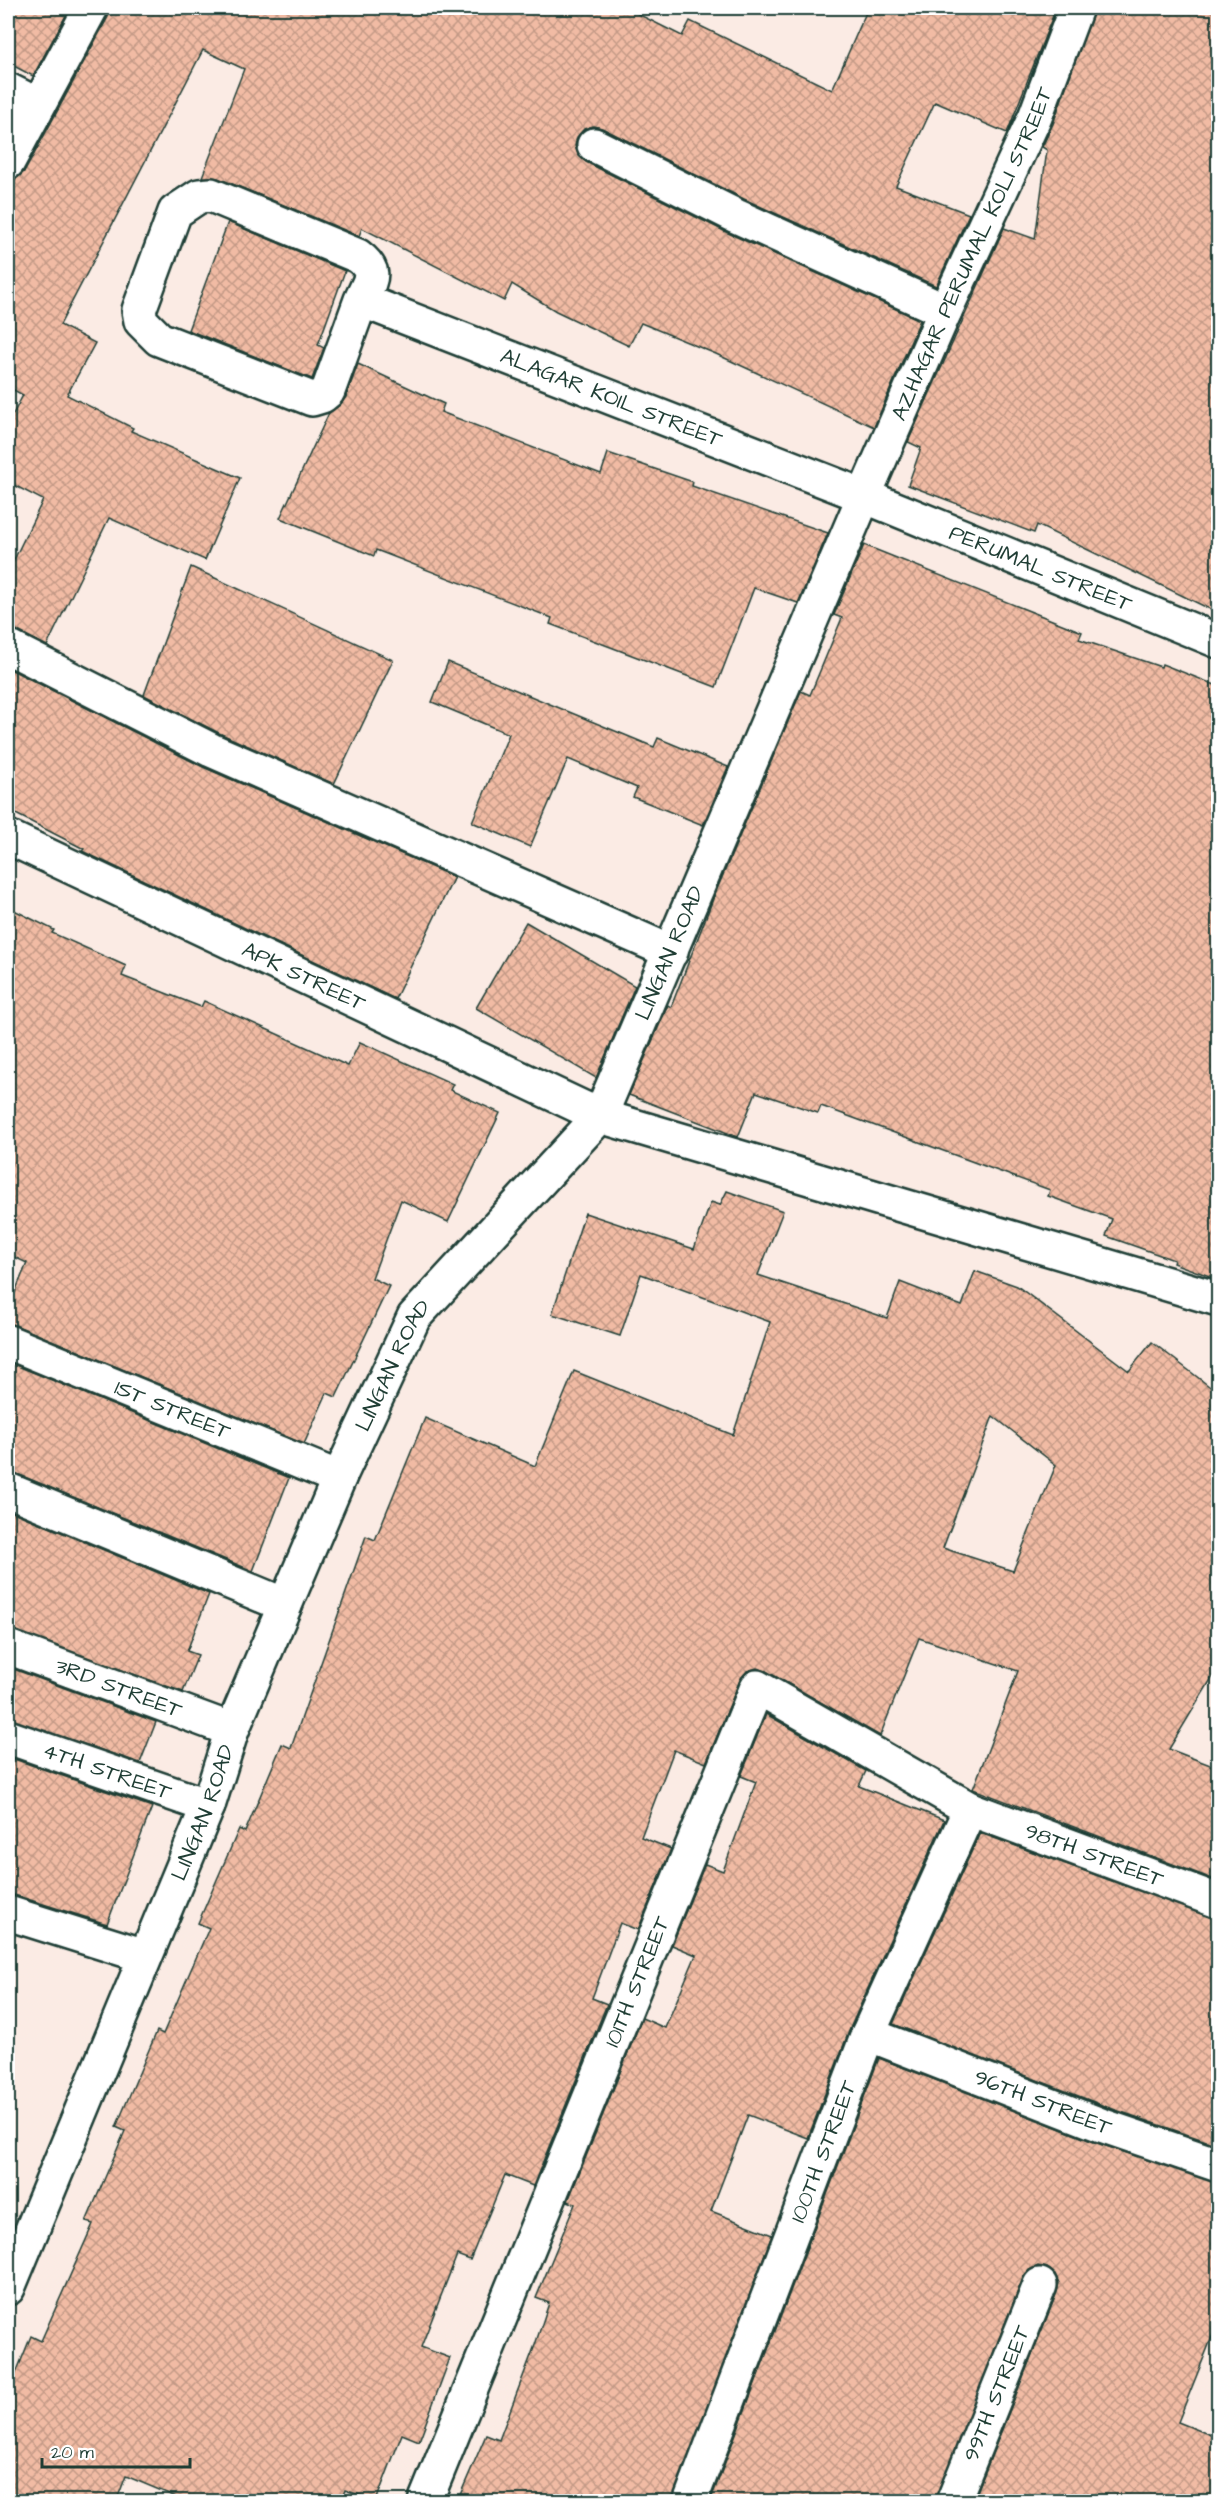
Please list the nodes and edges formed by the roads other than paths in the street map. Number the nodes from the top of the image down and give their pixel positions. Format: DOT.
graph roads {
  1 [pos="91,8"];
  2 [pos="1076,8"];
  3 [pos="8,90"];
  4 [pos="38,105"];
  5 [pos="594,145"];
  6 [pos="8,162"];
  7 [pos="361,300"];
  8 [pos="945,311"];
  9 [pos="864,496"];
  10 [pos="1218,641"];
  11 [pos="8,647"];
  12 [pos="8,837"];
  13 [pos="671,952"];
  14 [pos="600,1116"];
  15 [pos="1218,1299"];
  16 [pos="8,1342"];
  17 [pos="339,1478"];
  18 [pos="8,1490"];
  19 [pos="285,1605"];
  20 [pos="8,1647"];
  21 [pos="232,1730"];
  22 [pos="8,1737"];
  23 [pos="208,1806"];
  24 [pos="970,1809"];
  25 [pos="1218,1901"];
  26 [pos="8,1913"];
  27 [pos="145,1956"];
  28 [pos="868,2034"];
  29 [pos="1218,2165"];
  30 [pos="1040,2285"];
  31 [pos="8,2288"];
  32 [pos="425,2502"];
  33 [pos="690,2502"];
  34 [pos="953,2502"];
  1 -- 4 [label="street"];
  2 -- 8 [label="street, AZHAGAR PERUMAL KOLI STREET"];
  3 -- 4 [label="street"];
  4 -- 6 [label="street"];
  5 -- 8 [label="street"];
  7 -- 7 [label="street"];
  7 -- 9 [label="street, ALAGAR KOIL STREET"];
  8 -- 9 [label="street, AZHAGAR PERUMAL KOLI STREET"];
  9 -- 10 [label="street, PERUMAL STREET"];
  9 -- 13 [label="street, LINGAN ROAD"];
  11 -- 13 [label="street"];
  12 -- 14 [label="street, APK STREET"];
  13 -- 14 [label="street, LINGAN ROAD"];
  14 -- 15 [label="street, APK STREET"];
  14 -- 17 [label="street, LINGAN ROAD"];
  16 -- 17 [label="street, 1ST STREET"];
  17 -- 19 [label="street, LINGAN ROAD"];
  18 -- 19 [label="street"];
  19 -- 21 [label="street, LINGAN ROAD"];
  20 -- 21 [label="street, 3RD STREET"];
  21 -- 23 [label="street, LINGAN ROAD"];
  22 -- 23 [label="street, 4TH STREET"];
  23 -- 27 [label="street, LINGAN ROAD"];
  24 -- 25 [label="street, 98TH STREET"];
  24 -- 28 [label="street, 100TH STREET"];
  24 -- 32 [label="street, 101TH STREET"];
  26 -- 27 [label="street"];
  27 -- 31 [label="street, LINGAN ROAD"];
  28 -- 29 [label="street, 96TH STREET"];
  28 -- 33 [label="street, 100TH STREET"];
  30 -- 34 [label="street, 99TH STREET"];
}
